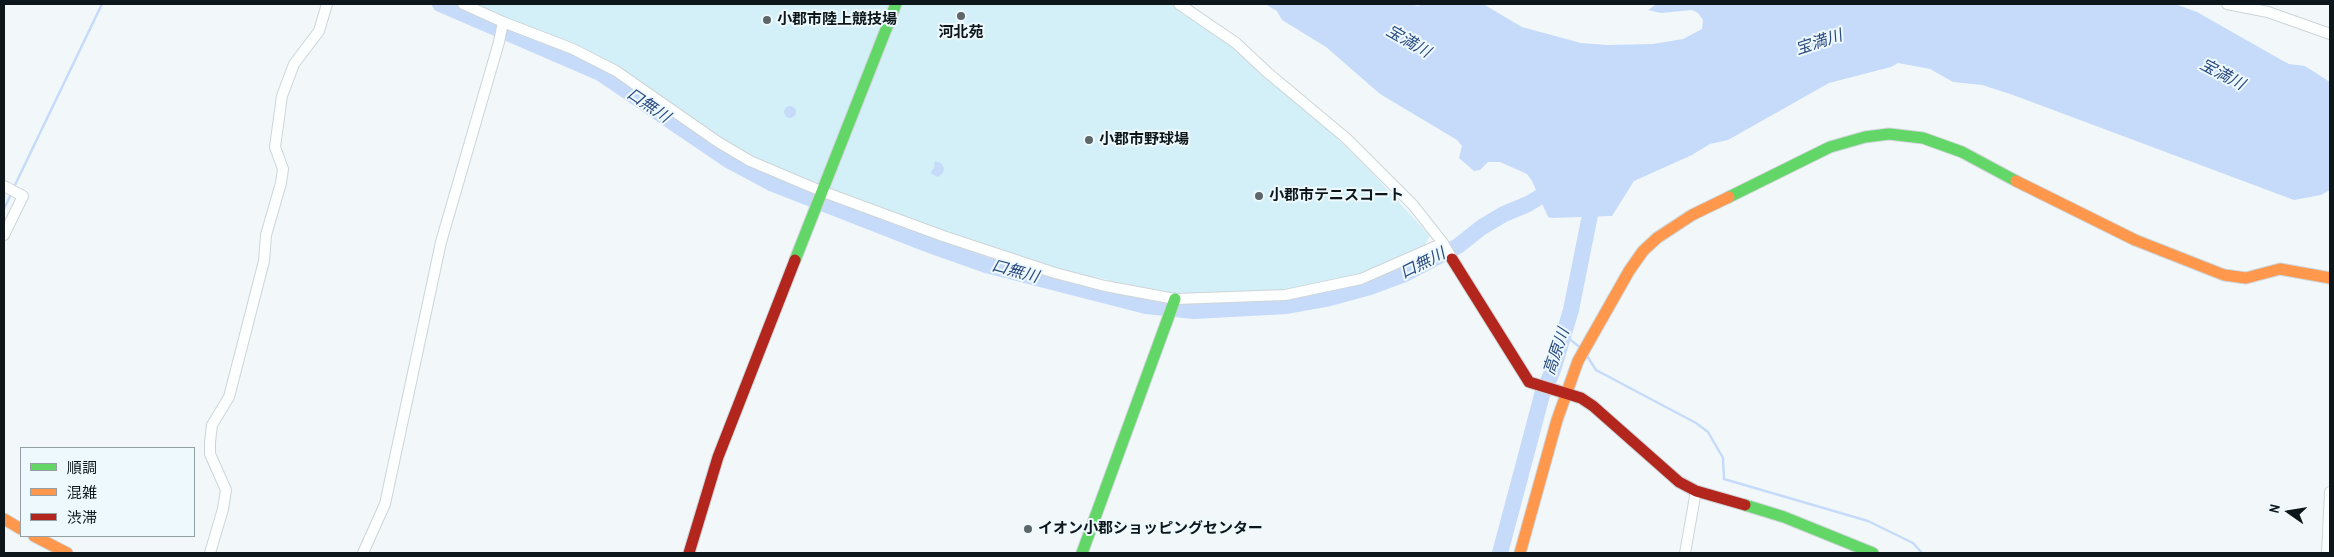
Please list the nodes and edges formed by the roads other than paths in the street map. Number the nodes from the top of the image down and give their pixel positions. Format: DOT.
graph roads {
  1 [pos="327,4"];
  2 [pos="463,4"];
  3 [pos="896,4"];
  4 [pos="1179,4"];
  5 [pos="2227,4"];
  6 [pos="2240,4"];
  7 [pos="2250,9"];
  8 [pos="502,22"];
  9 [pos="2330,34"];
  10 [pos="4,186"];
  11 [pos="821,191"];
  12 [pos="4,235"];
  13 [pos="1443,243"];
  14 [pos="1452,259"];
  15 [pos="2330,278"];
  16 [pos="1175,299"];
  17 [pos="1565,393"];
  18 [pos="1696,492"];
  19 [pos="2330,492"];
  20 [pos="4,519"];
  21 [pos="20,528"];
  22 [pos="36,537"];
  23 [pos="66,553"];
  24 [pos="210,553"];
  25 [pos="363,553"];
  26 [pos="689,553"];
  27 [pos="1082,553"];
  28 [pos="1520,553"];
  29 [pos="1685,553"];
  30 [pos="1873,553"];
  31 [pos="2327,553"];
  1 -- 24 [label="street"];
  2 -- 8 [label="street"];
  3 -- 11 [label="street"];
  4 -- 13 [label="street"];
  5 -- 7 [label="street"];
  6 -- 7 [label="street"];
  7 -- 9 [label="street"];
  8 -- 11 [label="street"];
  8 -- 25 [label="street"];
  10 -- 12 [label="street"];
  11 -- 16 [label="street"];
  11 -- 26 [label="street"];
  13 -- 14 [label="street"];
  13 -- 16 [label="street"];
  14 -- 17 [label="street"];
  15 -- 17 [label="street"];
  16 -- 27 [label="street"];
  17 -- 18 [label="street"];
  17 -- 28 [label="street"];
  18 -- 29 [label="street"];
  18 -- 30 [label="street"];
  19 -- 31 [label="street"];
  20 -- 21 [label="street"];
  22 -- 23 [label="street"];
}
